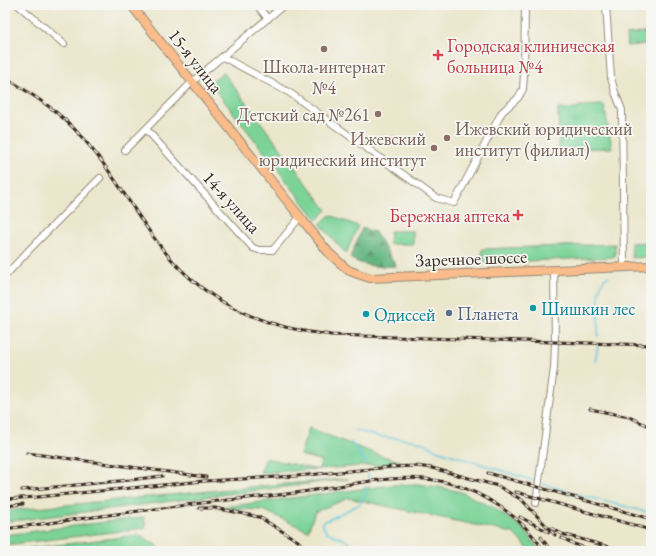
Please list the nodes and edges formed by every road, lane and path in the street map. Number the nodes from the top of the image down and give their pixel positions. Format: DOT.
graph roads {
  1 [pos="18,5"];
  2 [pos="131,5"];
  3 [pos="257,5"];
  4 [pos="284,5"];
  5 [pos="525,5"];
  6 [pos="606,5"];
  7 [pos="268,19"];
  8 [pos="64,44"];
  9 [pos="223,57"];
  10 [pos="192,82"];
  11 [pos="146,129"];
  12 [pos="125,150"];
  13 [pos="100,178"];
  14 [pos="300,217"];
  15 [pos="311,231"];
  16 [pos="651,266"];
  17 [pos="624,267"];
  18 [pos="554,271"];
  19 [pos="5,276"];
  20 [pos="536,503"];
  1 -- 8 [label="street"];
  2 -- 10 [label="main road, 15-я улица"];
  3 -- 7 [label="street"];
  4 -- 7 [label="street"];
  5 -- 9 [label="street"];
  6 -- 17 [label="street"];
  7 -- 9 [label="street"];
  9 -- 10 [label="street"];
  10 -- 11 [label="street"];
  10 -- 14 [label="main road, 15-я улица"];
  11 -- 12 [label="street"];
  11 -- 14 [label="street, 14-я улица"];
  13 -- 19 [label="street"];
  14 -- 15 [label="main road, 15-я улица"];
  15 -- 18 [label="main road, Заречное шоссе"];
  16 -- 17 [label="main road, Заречное шоссе"];
  17 -- 18 [label="main road, Заречное шоссе"];
  18 -- 20 [label="street"];
}
